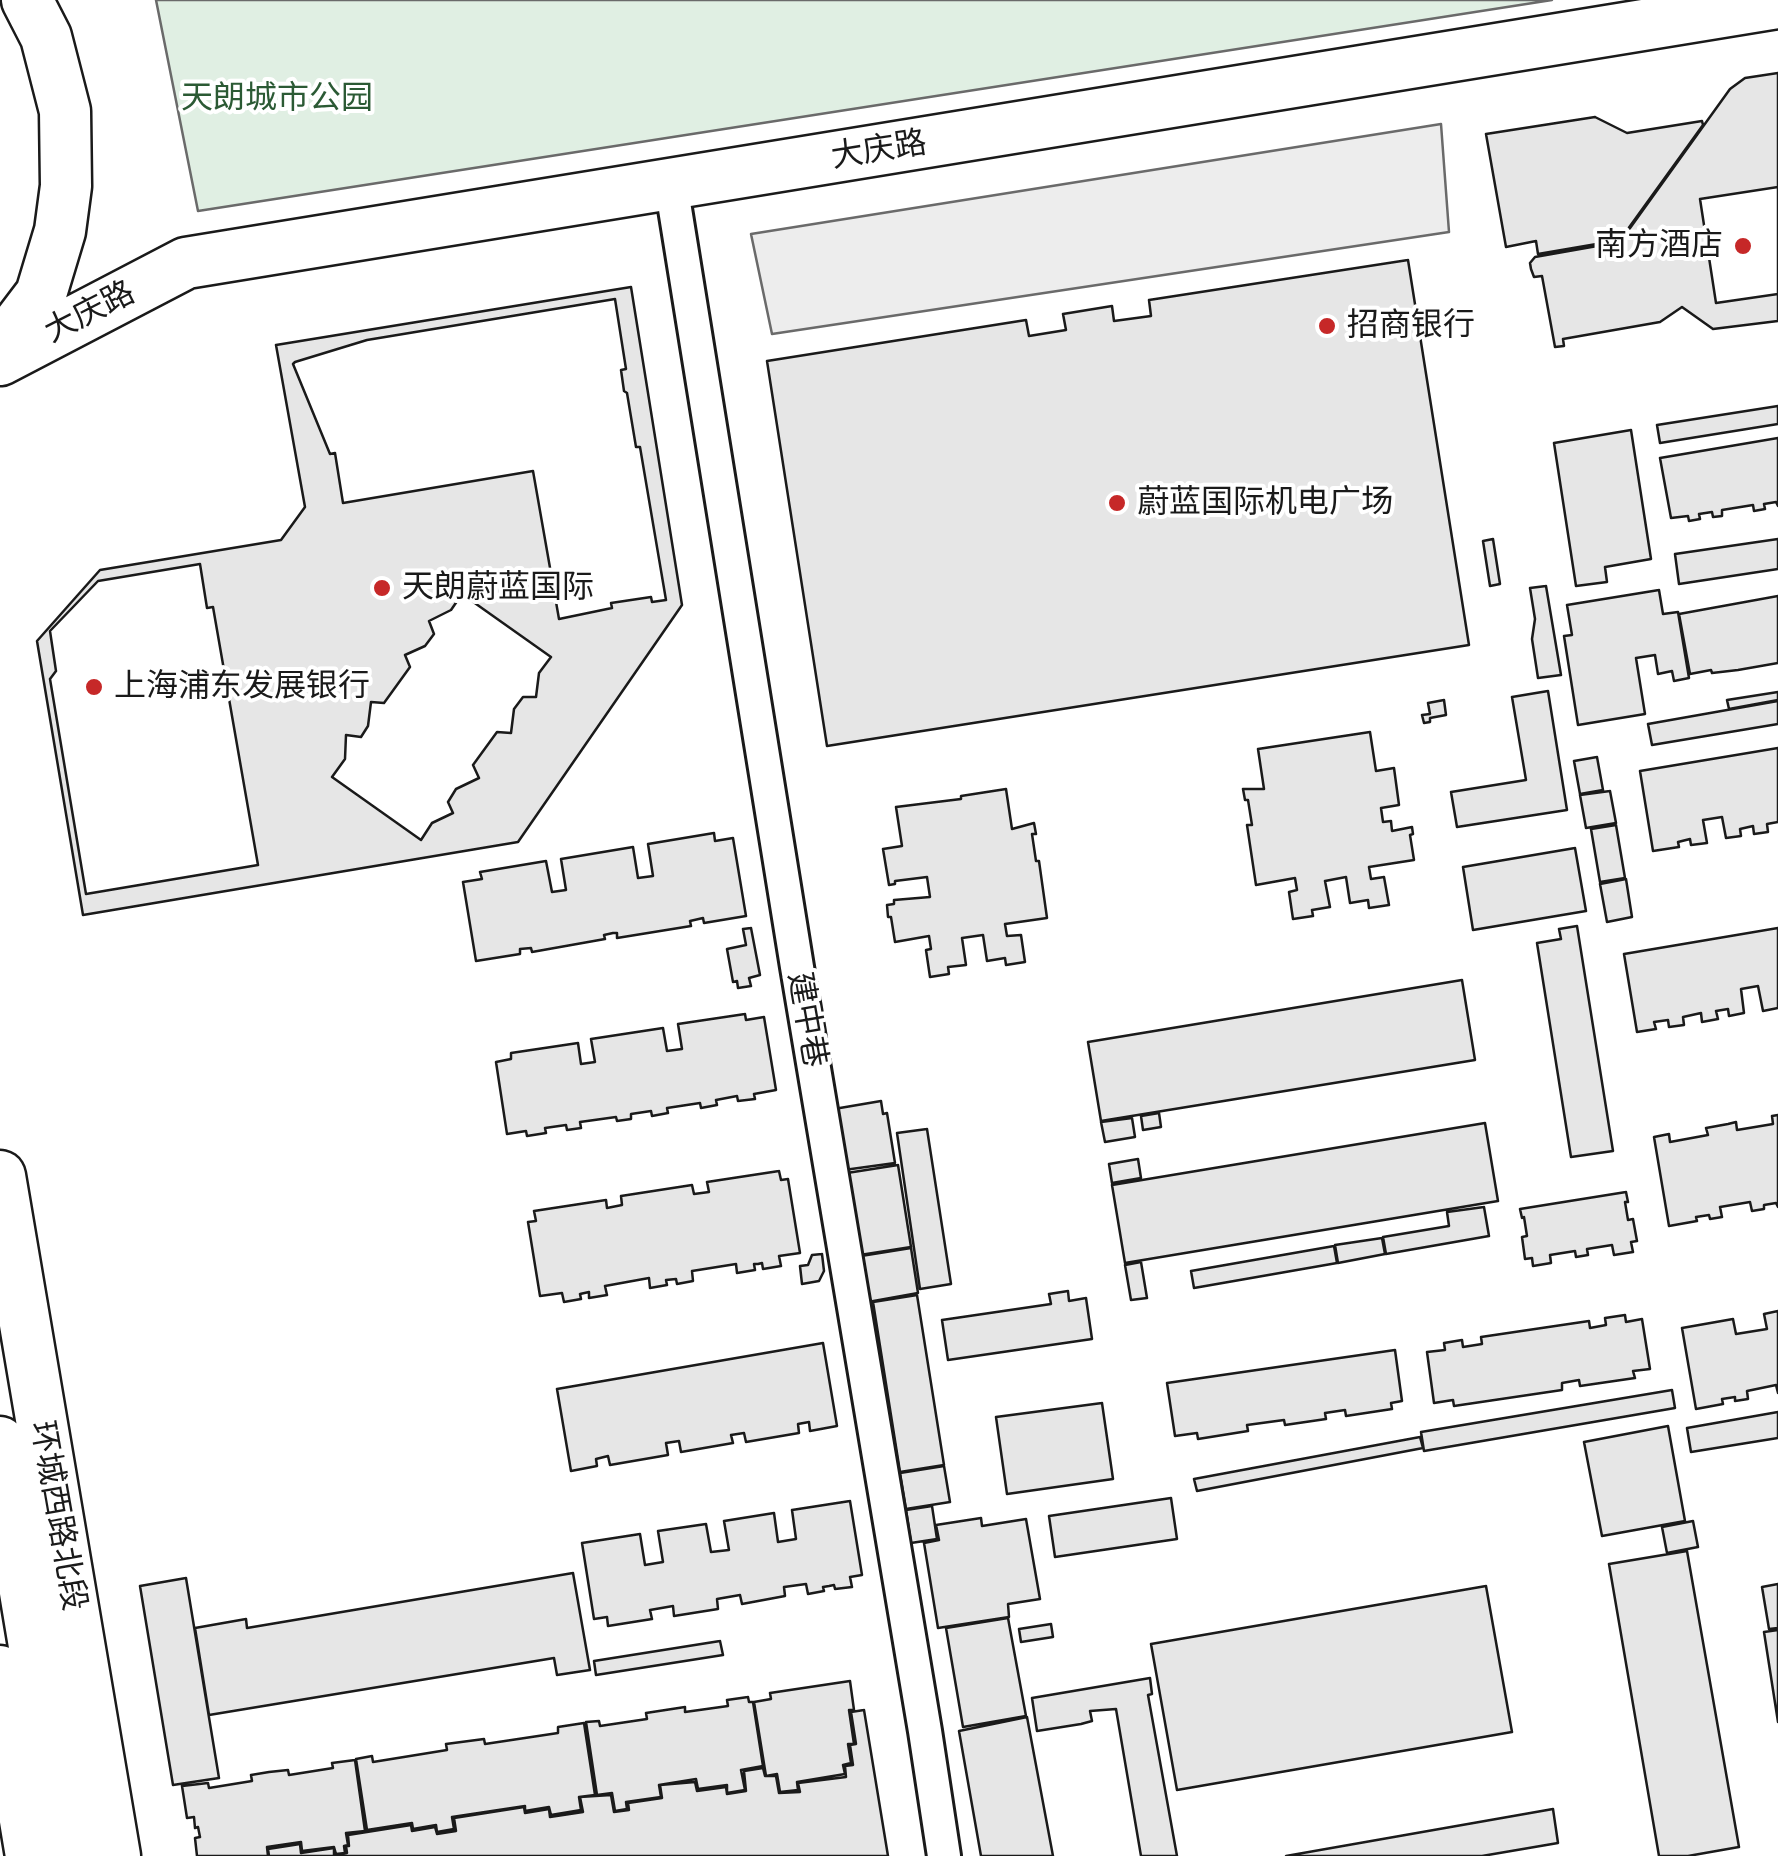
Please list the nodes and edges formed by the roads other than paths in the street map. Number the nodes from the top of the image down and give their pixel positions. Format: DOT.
graph roads {
  1 [pos="26,0"];
  2 [pos="1778,3"];
  3 [pos="671,184"];
  4 [pos="0,348"];
  5 [pos="0,360"];
  6 [pos="0,1176"];
  7 [pos="0,1442"];
  8 [pos="0,1671"];
  9 [pos="31,1856"];
  10 [pos="69,1856"];
  11 [pos="115,1856"];
  12 [pos="944,1856"];
  1 -- 4 [label="main road"];
  2 -- 3 [label="main road, 大庆路"];
  3 -- 5 [label="main road, 大庆路"];
  3 -- 12 [label="street, 建中巷"];
  6 -- 11 [label="main road, 环城西路北段"];
  7 -- 10 [label="main road, 环城西路北段"];
  8 -- 9 [label="main road"];
}
